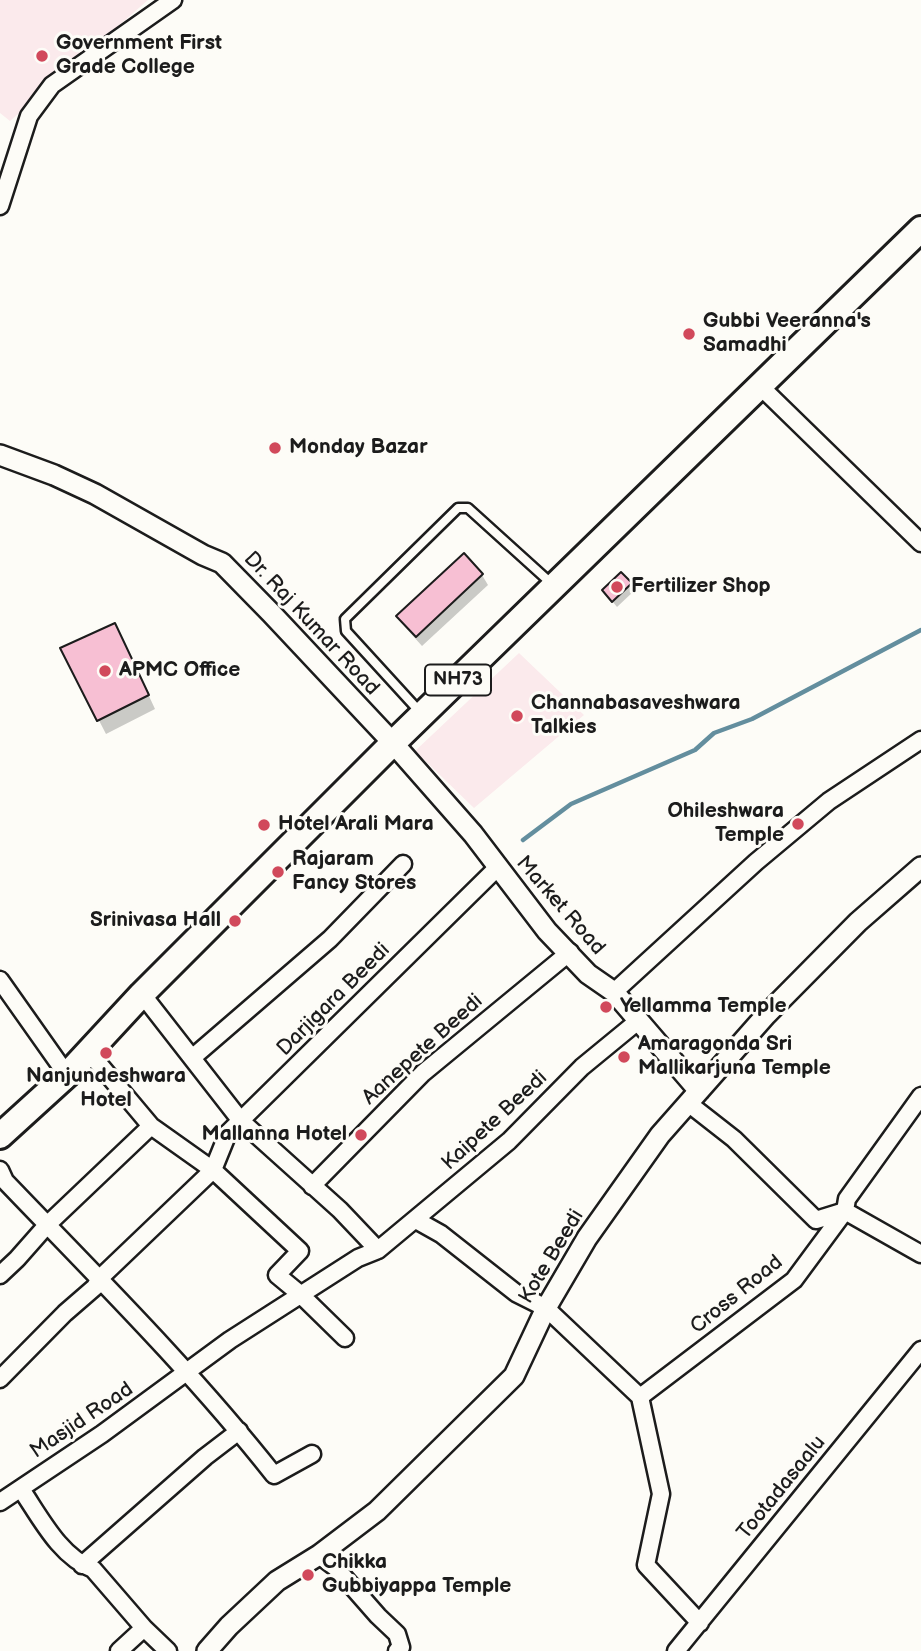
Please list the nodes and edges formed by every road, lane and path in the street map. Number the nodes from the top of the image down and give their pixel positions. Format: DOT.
graph roads {
  1 [pos="173,0"];
  2 [pos="0,206"];
  3 [pos="921,229"];
  4 [pos="760,386"];
  5 [pos="0,455"];
  6 [pos="921,543"];
  7 [pos="554,586"];
  8 [pos="422,714"];
  9 [pos="921,740"];
  10 [pos="393,743"];
  11 [pos="403,864"];
  12 [pos="921,867"];
  13 [pos="497,868"];
  14 [pos="570,952"];
  15 [pos="0,979"];
  16 [pos="614,992"];
  17 [pos="142,994"];
  18 [pos="638,1021"];
  19 [pos="89,1051"];
  20 [pos="192,1058"];
  21 [pos="67,1075"];
  22 [pos="921,1096"];
  23 [pos="694,1097"];
  24 [pos="241,1121"];
  25 [pos="151,1126"];
  26 [pos="0,1136"];
  27 [pos="0,1170"];
  28 [pos="213,1170"];
  29 [pos="312,1186"];
  30 [pos="845,1211"];
  31 [pos="416,1220"];
  32 [pos="47,1225"];
  33 [pos="378,1250"];
  34 [pos="921,1254"];
  35 [pos="0,1275"];
  36 [pos="100,1278"];
  37 [pos="300,1294"];
  38 [pos="546,1308"];
  39 [pos="345,1338"];
  40 [pos="921,1350"];
  41 [pos="187,1373"];
  42 [pos="0,1379"];
  43 [pos="639,1397"];
  44 [pos="239,1431"];
  45 [pos="312,1454"];
  46 [pos="21,1489"];
  47 [pos="0,1503"];
  48 [pos="319,1555"];
  49 [pos="82,1565"];
  50 [pos="700,1623"];
  51 [pos="144,1628"];
  52 [pos="119,1651"];
  53 [pos="168,1651"];
  54 [pos="207,1651"];
  55 [pos="397,1651"];
  56 [pos="676,1651"];
  1 -- 2 [label="street"];
  3 -- 4 [label="main road, NH73"];
  4 -- 6 [label="street"];
  4 -- 7 [label="main road, NH73"];
  5 -- 10 [label="street, Dr. Raj Kumar Road"];
  7 -- 8 [label="main road, NH73"];
  7 -- 8 [label="lane"];
  8 -- 10 [label="main road, NH73"];
  9 -- 16 [label="street"];
  10 -- 13 [label="street, Market Road"];
  10 -- 17 [label="main road, NH73"];
  11 -- 20 [label="street"];
  12 -- 23 [label="street, Kote Beedi"];
  13 -- 14 [label="street, Market Road"];
  13 -- 24 [label="street, Darjigara Beedi"];
  14 -- 16 [label="street, Market Road"];
  14 -- 29 [label="street, Aanepete Beedi"];
  15 -- 21 [label="street"];
  16 -- 18 [label="street, Market Road"];
  17 -- 19 [label="main road, NH73"];
  17 -- 20 [label="street"];
  18 -- 23 [label="street, Market Road"];
  18 -- 31 [label="street, Kaipete Beedi"];
  19 -- 21 [label="main road, NH73"];
  19 -- 25 [label="street"];
  20 -- 24 [label="street"];
  21 -- 26 [label="main road, NH73"];
  22 -- 30 [label="street, Cross Road"];
  23 -- 30 [label="street"];
  23 -- 38 [label="street, Kote Beedi"];
  24 -- 28 [label="street, Darjigara Beedi"];
  24 -- 29 [label="street"];
  25 -- 28 [label="street"];
  25 -- 32 [label="street"];
  27 -- 32 [label="street"];
  28 -- 36 [label="street"];
  28 -- 37 [label="street"];
  29 -- 33 [label="street"];
  30 -- 34 [label="street"];
  30 -- 43 [label="street, Cross Road"];
  31 -- 33 [label="street, Kaipete Beedi"];
  31 -- 38 [label="street"];
  32 -- 35 [label="street"];
  32 -- 36 [label="street"];
  33 -- 37 [label="street, Kaipete Beedi"];
  36 -- 41 [label="street"];
  36 -- 42 [label="street"];
  37 -- 39 [label="street"];
  37 -- 41 [label="street, Masjid Road"];
  38 -- 43 [label="street"];
  38 -- 48 [label="street, Kote Beedi"];
  40 -- 50 [label="street, Tootadasaalu"];
  41 -- 44 [label="street"];
  41 -- 46 [label="street, Masjid Road"];
  43 -- 50 [label="street"];
  44 -- 45 [label="street"];
  44 -- 49 [label="street"];
  46 -- 47 [label="street, Masjid Road"];
  46 -- 49 [label="street"];
  48 -- 54 [label="street, Kote Beedi"];
  48 -- 55 [label="street"];
  49 -- 51 [label="street"];
  50 -- 56 [label="street, Tootadasaalu"];
  51 -- 52 [label="street"];
  51 -- 53 [label="street"];
}
